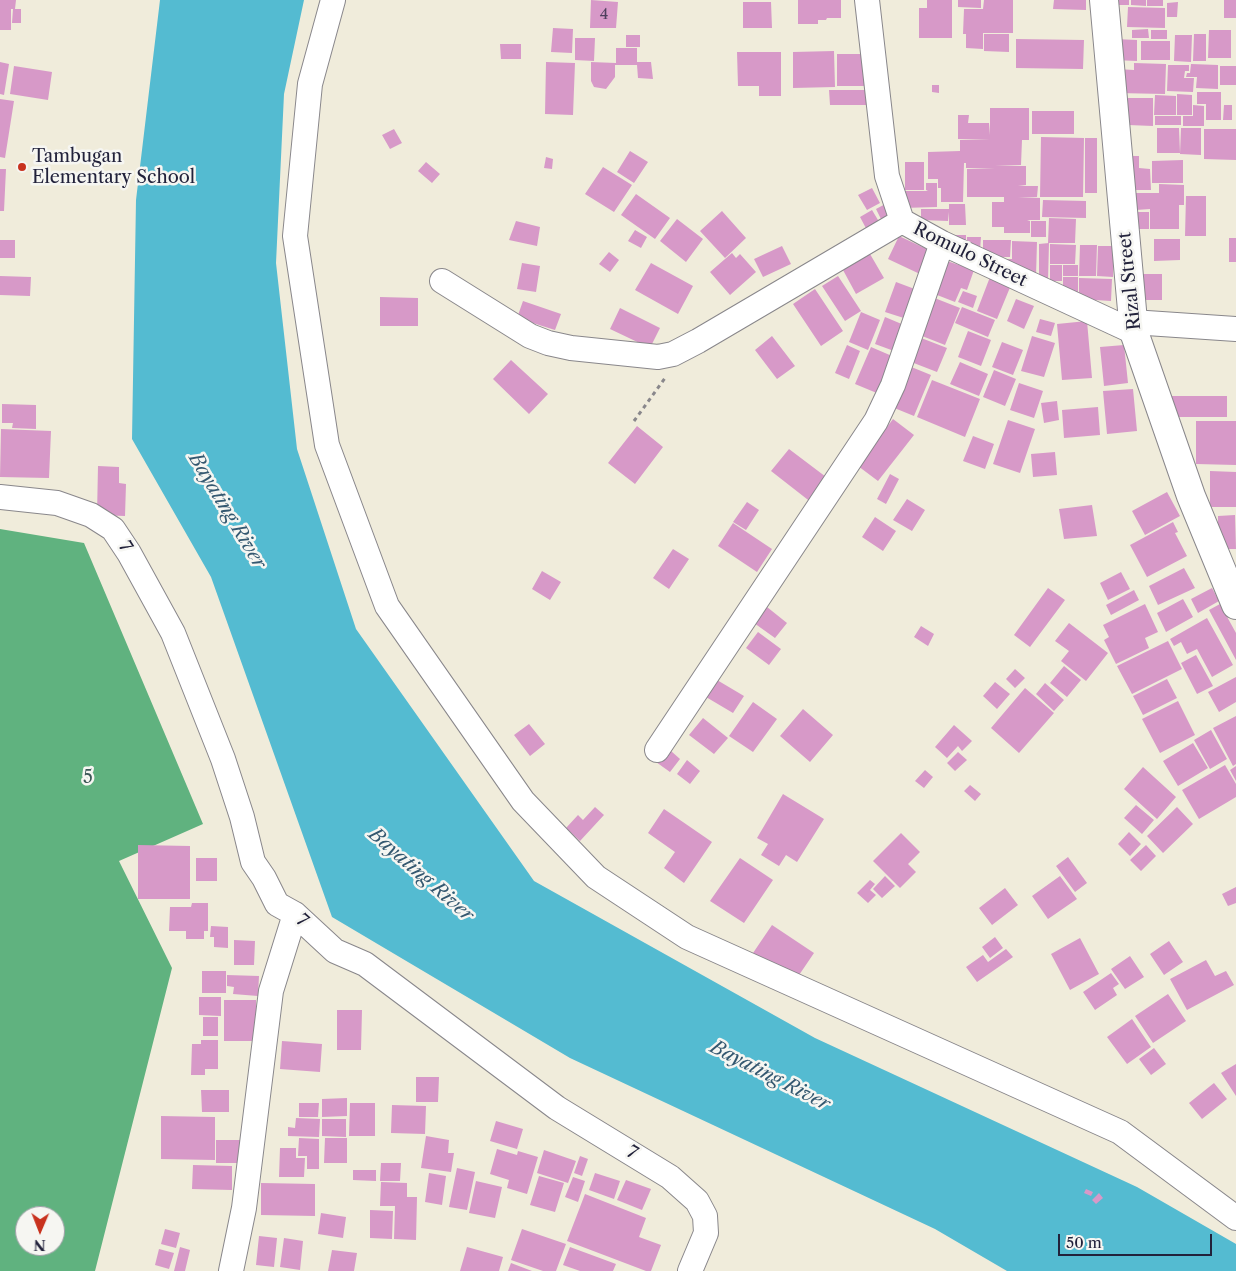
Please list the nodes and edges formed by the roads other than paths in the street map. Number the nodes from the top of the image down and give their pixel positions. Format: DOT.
graph roads {
  1 [pos="333,0"];
  2 [pos="867,0"];
  3 [pos="1104,0"];
  4 [pos="902,222"];
  5 [pos="942,243"];
  6 [pos="442,281"];
  7 [pos="1133,327"];
  8 [pos="1236,329"];
  9 [pos="0,496"];
  10 [pos="1236,605"];
  11 [pos="657,750"];
  12 [pos="295,914"];
  13 [pos="1236,1218"];
  14 [pos="231,1271"];
  15 [pos="690,1271"];
  1 -- 13 [label="street"];
  2 -- 4 [label="street, Romulo Street"];
  3 -- 7 [label="street, Rizal Street"];
  4 -- 5 [label="street, Romulo Street"];
  4 -- 6 [label="street"];
  5 -- 7 [label="street, Romulo Street"];
  5 -- 11 [label="street"];
  7 -- 8 [label="street"];
  7 -- 10 [label="street, Rizal Street"];
  9 -- 12 [label="street, 7"];
  12 -- 14 [label="street"];
  12 -- 15 [label="street, 7"];
}
